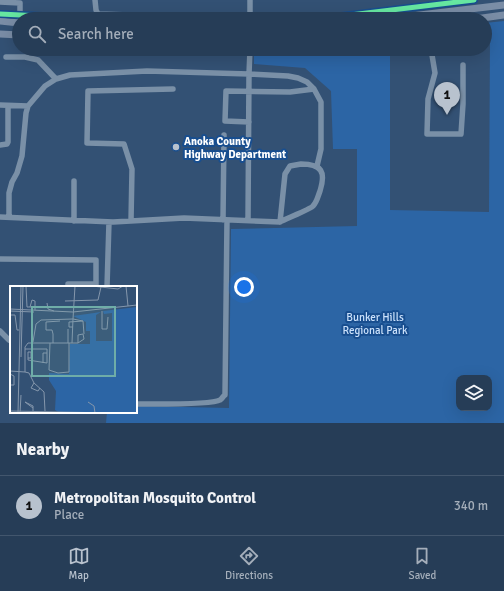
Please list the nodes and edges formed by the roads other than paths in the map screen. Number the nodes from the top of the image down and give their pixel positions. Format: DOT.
graph roads {
  1 [pos="95,0"];
  2 [pos="250,0"];
  3 [pos="20,1"];
  4 [pos="0,2"];
  5 [pos="504,5"];
  6 [pos="20,12"];
  7 [pos="97,12"];
  8 [pos="250,12"];
  9 [pos="445,12"];
  10 [pos="504,15"];
  11 [pos="492,17"];
  12 [pos="0,22"];
  13 [pos="12,23"];
  14 [pos="0,34"];
  15 [pos="12,35"];
  16 [pos="250,56"];
  17 [pos="432,56"];
  18 [pos="6,57"];
  19 [pos="463,65"];
  20 [pos="249,74"];
  21 [pos="56,79"];
  22 [pos="173,89"];
  23 [pos="314,89"];
  24 [pos="249,91"];
  25 [pos="0,105"];
  26 [pos="8,106"];
  27 [pos="28,106"];
  28 [pos="249,122"];
  29 [pos="224,135"];
  30 [pos="0,145"];
  31 [pos="317,166"];
  32 [pos="74,181"];
  33 [pos="0,217"];
  34 [pos="9,218"];
  35 [pos="225,220"];
  36 [pos="248,220"];
  37 [pos="74,221"];
  38 [pos="131,221"];
  39 [pos="109,222"];
  40 [pos="280,222"];
  41 [pos="0,259"];
  42 [pos="68,286"];
  43 [pos="96,286"];
  44 [pos="107,286"];
  45 [pos="0,331"];
  46 [pos="10,340"];
  47 [pos="137,404"];
  1 -- 7 [label="street"];
  2 -- 8 [label="street"];
  3 -- 4 [label="street"];
  3 -- 6 [label="street"];
  5 -- 9 [label="main road"];
  10 -- 11 [label="main road"];
  12 -- 13 [label="main road"];
  14 -- 15 [label="main road"];
  16 -- 20 [label="street"];
  17 -- 19 [label="street"];
  18 -- 21 [label="street"];
  20 -- 21 [label="street"];
  20 -- 23 [label="street"];
  20 -- 24 [label="street"];
  21 -- 27 [label="street"];
  22 -- 38 [label="street"];
  23 -- 24 [label="street"];
  23 -- 31 [label="street"];
  24 -- 28 [label="street"];
  24 -- 28 [label="street"];
  25 -- 26 [label="street"];
  26 -- 27 [label="street"];
  26 -- 30 [label="street"];
  27 -- 34 [label="street"];
  28 -- 36 [label="street"];
  29 -- 35 [label="street"];
  31 -- 40 [label="street"];
  31 -- 40 [label="street"];
  32 -- 37 [label="street"];
  33 -- 34 [label="street"];
  34 -- 37 [label="street"];
  35 -- 36 [label="street"];
  35 -- 38 [label="street"];
  35 -- 47 [label="street"];
  36 -- 40 [label="street"];
  37 -- 39 [label="street"];
  38 -- 39 [label="street"];
  39 -- 44 [label="street"];
  41 -- 43 [label="street"];
  42 -- 43 [label="street"];
  45 -- 46 [label="street"];
}
